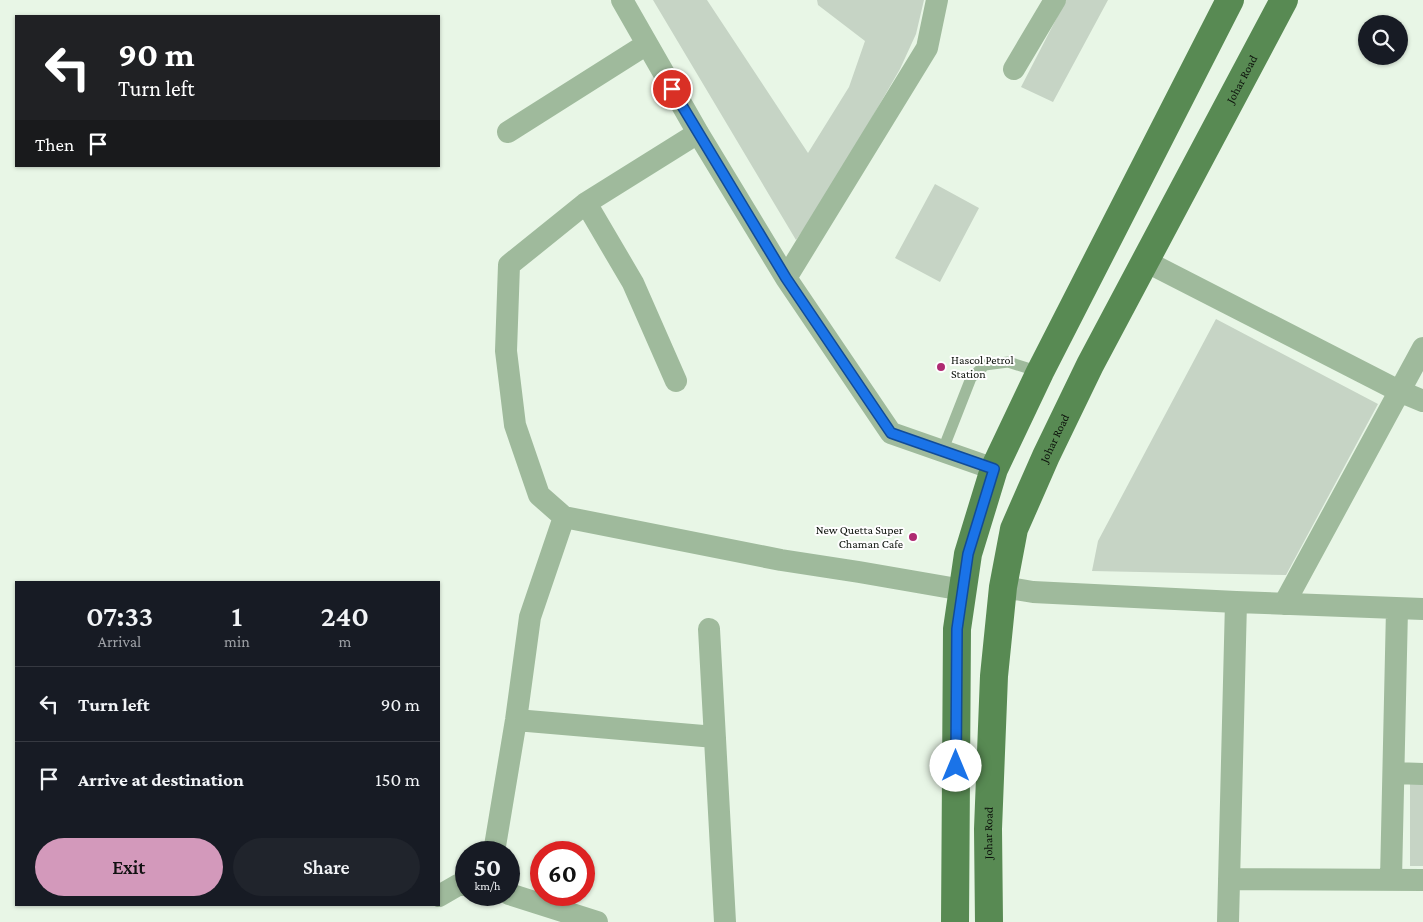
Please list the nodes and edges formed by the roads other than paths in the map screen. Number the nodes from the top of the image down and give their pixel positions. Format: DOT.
graph roads {
  1 [pos="622,0"];
  2 [pos="937,0"];
  3 [pos="1055,0"];
  4 [pos="1230,0"];
  5 [pos="1284,0"];
  6 [pos="647,44"];
  7 [pos="1014,70"];
  8 [pos="508,132"];
  9 [pos="698,133"];
  10 [pos="586,203"];
  11 [pos="1145,261"];
  12 [pos="786,278"];
  13 [pos="1423,348"];
  14 [pos="1040,372"];
  15 [pos="676,381"];
  16 [pos="1400,391"];
  17 [pos="1423,401"];
  18 [pos="942,452"];
  19 [pos="994,469"];
  20 [pos="564,518"];
  21 [pos="1002,587"];
  22 [pos="963,590"];
  23 [pos="1236,602"];
  24 [pos="1284,604"];
  25 [pos="1397,609"];
  26 [pos="1423,609"];
  27 [pos="709,630"];
  28 [pos="516,720"];
  29 [pos="715,737"];
  30 [pos="1394,774"];
  31 [pos="1423,774"];
  32 [pos="496,841"];
  33 [pos="1229,879"];
  34 [pos="1391,879"];
  35 [pos="1423,880"];
  36 [pos="455,887"];
  37 [pos="440,895"];
  38 [pos="520,898"];
  39 [pos="597,922"];
  40 [pos="725,922"];
  41 [pos="955,922"];
  42 [pos="989,922"];
  43 [pos="1228,922"];
  1 -- 6 [label="street"];
  2 -- 12 [label="street"];
  3 -- 7 [label="street"];
  4 -- 14 [label="main road"];
  5 -- 11 [label="main road, Johar Road"];
  6 -- 8 [label="street"];
  6 -- 9 [label="street"];
  9 -- 10 [label="street"];
  9 -- 12 [label="street"];
  10 -- 15 [label="street"];
  10 -- 20 [label="street"];
  11 -- 16 [label="street"];
  11 -- 21 [label="main road, Johar Road"];
  12 -- 18 [label="street"];
  13 -- 16 [label="street"];
  14 -- 18 [label="lane"];
  14 -- 19 [label="main road"];
  16 -- 17 [label="street"];
  16 -- 24 [label="street"];
  18 -- 19 [label="street"];
  19 -- 22 [label="main road"];
  20 -- 22 [label="street"];
  20 -- 28 [label="street"];
  21 -- 23 [label="street"];
  21 -- 42 [label="main road, Johar Road"];
  22 -- 41 [label="main road"];
  23 -- 24 [label="street"];
  23 -- 33 [label="street"];
  24 -- 25 [label="street"];
  25 -- 26 [label="street"];
  25 -- 30 [label="street"];
  27 -- 29 [label="street"];
  28 -- 29 [label="street"];
  28 -- 32 [label="street"];
  29 -- 40 [label="street"];
  30 -- 31 [label="street"];
  30 -- 34 [label="street"];
  33 -- 34 [label="street"];
  33 -- 43 [label="street"];
  34 -- 35 [label="street"];
  36 -- 37 [label="street"];
  38 -- 39 [label="street"];
}
